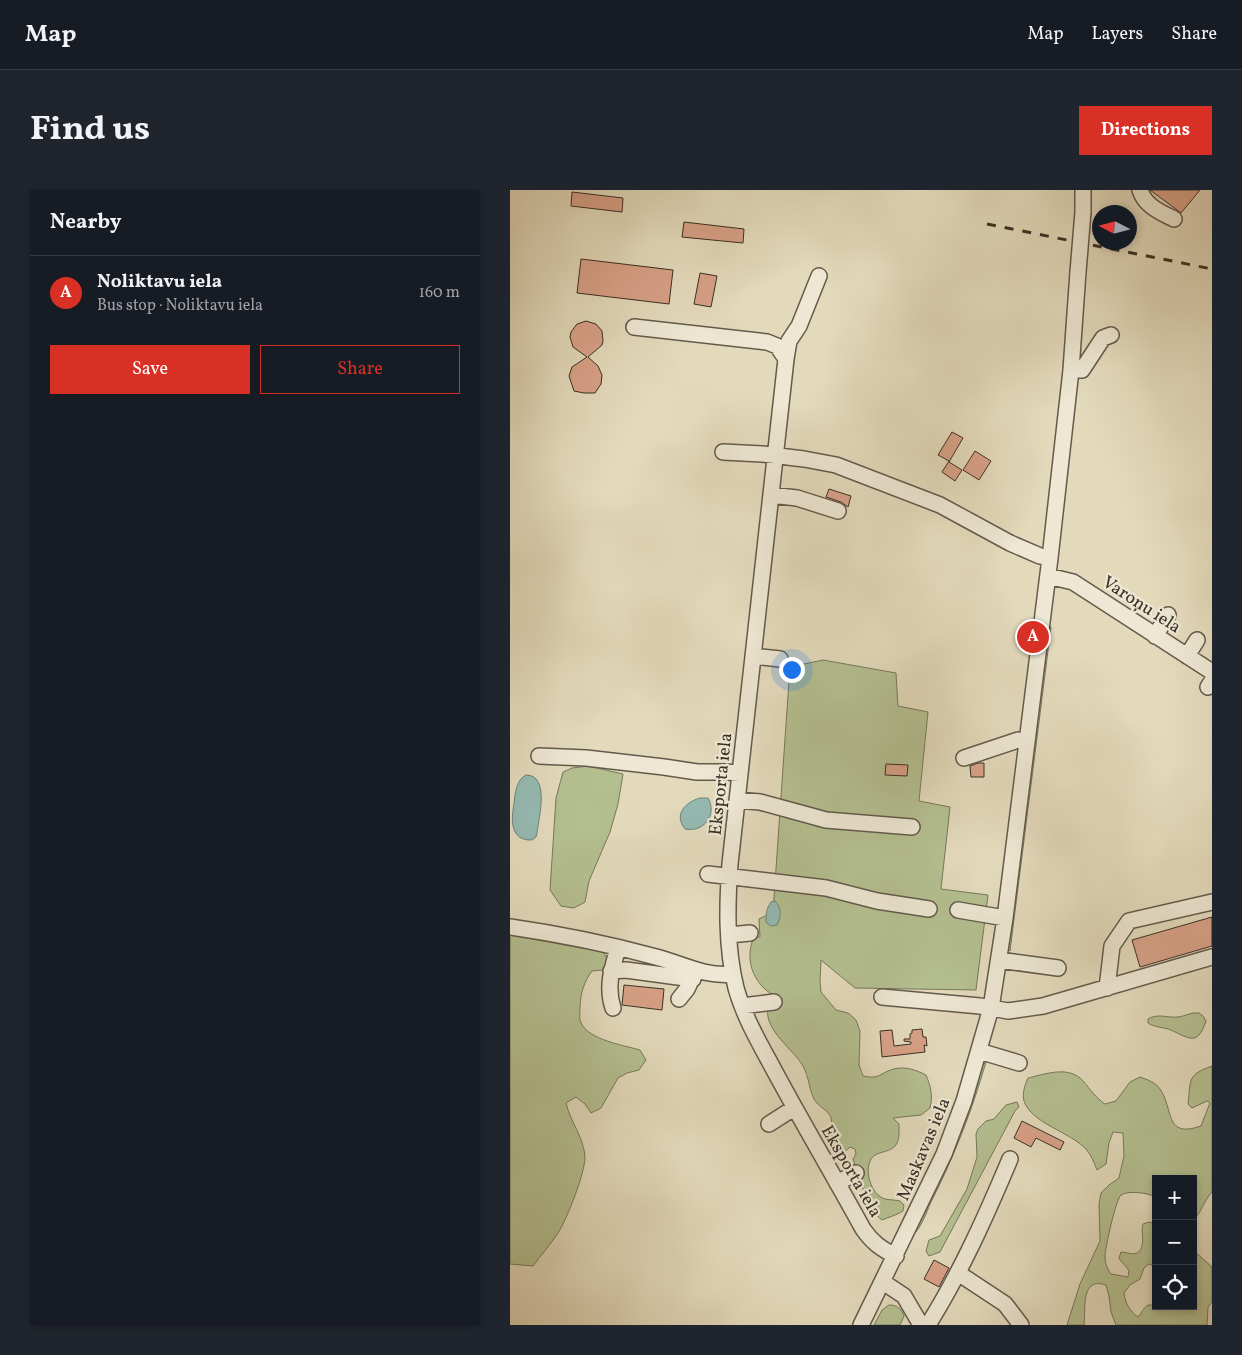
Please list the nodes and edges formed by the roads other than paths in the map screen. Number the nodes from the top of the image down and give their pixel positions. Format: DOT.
graph roads {
  1 [pos="1083,190"];
  2 [pos="1140,190"];
  3 [pos="1174,220"];
  4 [pos="820,276"];
  5 [pos="634,327"];
  6 [pos="1111,335"];
  7 [pos="786,359"];
  8 [pos="1071,370"];
  9 [pos="723,452"];
  10 [pos="776,456"];
  11 [pos="771,495"];
  12 [pos="838,511"];
  13 [pos="1050,558"];
  14 [pos="1048,576"];
  15 [pos="1168,615"];
  16 [pos="1155,636"];
  17 [pos="1197,640"];
  18 [pos="753,656"];
  19 [pos="1187,656"];
  20 [pos="780,659"];
  21 [pos="1211,680"];
  22 [pos="1027,742"];
  23 [pos="540,756"];
  24 [pos="964,758"];
  25 [pos="740,774"];
  26 [pos="737,800"];
  27 [pos="912,827"];
  28 [pos="708,874"];
  29 [pos="729,877"];
  30 [pos="1212,902"];
  31 [pos="929,909"];
  32 [pos="958,910"];
  33 [pos="1005,918"];
  34 [pos="510,927"];
  35 [pos="750,933"];
  36 [pos="729,935"];
  37 [pos="618,948"];
  38 [pos="1212,957"];
  39 [pos="1000,960"];
  40 [pos="1058,968"];
  41 [pos="611,971"];
  42 [pos="733,974"];
  43 [pos="694,975"];
  44 [pos="1107,988"];
  45 [pos="882,996"];
  46 [pos="679,998"];
  47 [pos="774,1002"];
  48 [pos="742,1006"];
  49 [pos="613,1008"];
  50 [pos="991,1008"];
  51 [pos="979,1051"];
  52 [pos="1019,1063"];
  53 [pos="794,1108"];
  54 [pos="769,1124"];
  55 [pos="1010,1159"];
  56 [pos="856,1173"];
  57 [pos="837,1183"];
  58 [pos="896,1256"];
  59 [pos="958,1273"];
  60 [pos="883,1282"];
  61 [pos="861,1325"];
  62 [pos="921,1325"];
  63 [pos="928,1325"];
  64 [pos="1021,1325"];
  1 -- 8 [label="street, Maskavas iela, bridge"];
  2 -- 3 [label="street"];
  4 -- 7 [label="street, Eksporta iela"];
  5 -- 7 [label="street"];
  6 -- 8 [label="street"];
  7 -- 10 [label="street, Eksporta iela"];
  8 -- 13 [label="street, Maskavas iela"];
  9 -- 10 [label="street"];
  10 -- 11 [label="street, Eksporta iela"];
  10 -- 13 [label="street"];
  11 -- 12 [label="street"];
  11 -- 18 [label="street, Eksporta iela"];
  13 -- 14 [label="street, Maskavas iela"];
  14 -- 16 [label="street, Varoņu iela"];
  14 -- 22 [label="street, Maskavas iela"];
  15 -- 16 [label="street"];
  16 -- 19 [label="street, Varoņu iela"];
  17 -- 19 [label="street"];
  18 -- 20 [label="street"];
  18 -- 25 [label="street, Eksporta iela"];
  19 -- 21 [label="street, Varoņu iela"];
  22 -- 24 [label="street"];
  22 -- 33 [label="street, Maskavas iela"];
  23 -- 25 [label="street"];
  25 -- 26 [label="street, Eksporta iela"];
  26 -- 27 [label="street"];
  26 -- 29 [label="street, Eksporta iela"];
  28 -- 29 [label="street"];
  29 -- 31 [label="street"];
  29 -- 36 [label="street, Eksporta iela"];
  30 -- 44 [label="street"];
  32 -- 33 [label="street"];
  33 -- 39 [label="street, Maskavas iela"];
  34 -- 37 [label="street"];
  35 -- 36 [label="street"];
  36 -- 42 [label="street, Eksporta iela"];
  37 -- 41 [label="street"];
  37 -- 43 [label="street"];
  38 -- 44 [label="street"];
  39 -- 40 [label="street"];
  39 -- 50 [label="street, Maskavas iela"];
  41 -- 43 [label="street"];
  41 -- 49 [label="street"];
  42 -- 43 [label="street"];
  42 -- 48 [label="street, Eksporta iela"];
  43 -- 46 [label="street"];
  44 -- 50 [label="street"];
  45 -- 50 [label="street"];
  47 -- 48 [label="street"];
  48 -- 53 [label="street, Eksporta iela"];
  50 -- 51 [label="street, Maskavas iela"];
  51 -- 52 [label="street"];
  51 -- 58 [label="street, Maskavas iela"];
  53 -- 54 [label="street"];
  53 -- 57 [label="street, Eksporta iela"];
  55 -- 59 [label="street"];
  56 -- 57 [label="street"];
  57 -- 58 [label="street, Eksporta iela"];
  58 -- 60 [label="street, Maskavas iela"];
  59 -- 63 [label="street"];
  59 -- 64 [label="street"];
  60 -- 61 [label="street, Maskavas iela"];
  60 -- 62 [label="street"];
}
